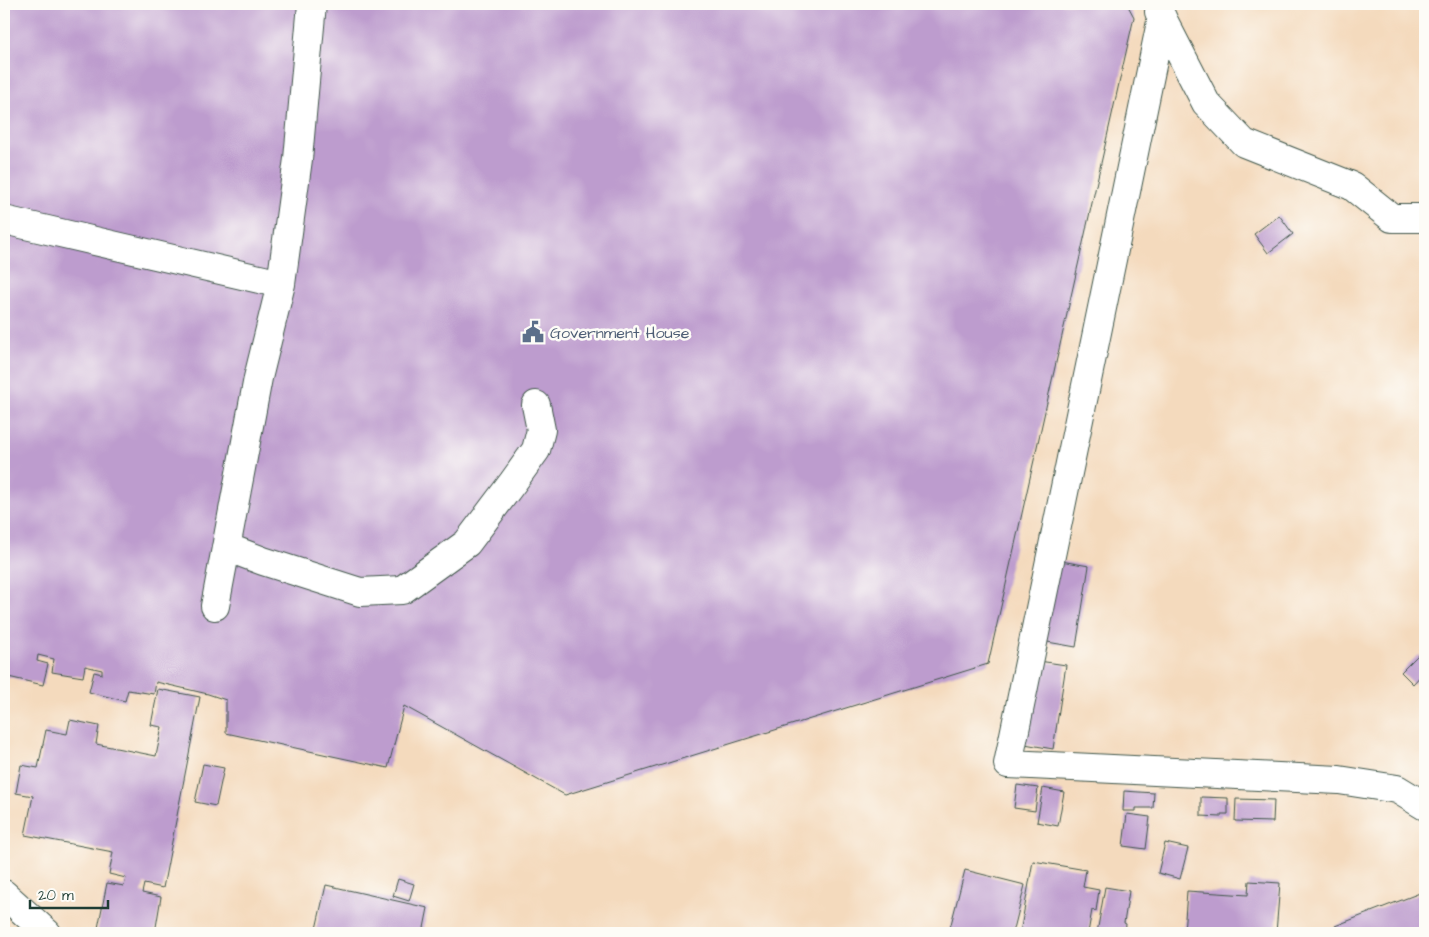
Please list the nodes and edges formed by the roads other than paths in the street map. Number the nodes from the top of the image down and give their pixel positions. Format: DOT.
graph roads {
  1 [pos="312,4"];
  2 [pos="1159,10"];
  3 [pos="1425,218"];
  4 [pos="4,220"];
  5 [pos="282,284"];
  6 [pos="536,405"];
  7 [pos="226,547"];
  8 [pos="215,606"];
  9 [pos="1425,806"];
  10 [pos="4,894"];
  11 [pos="47,933"];
  1 -- 5 [label="street"];
  2 -- 3 [label="street"];
  2 -- 9 [label="street"];
  4 -- 5 [label="street"];
  5 -- 7 [label="street"];
  6 -- 7 [label="street"];
  7 -- 8 [label="street"];
  10 -- 11 [label="street"];
}
